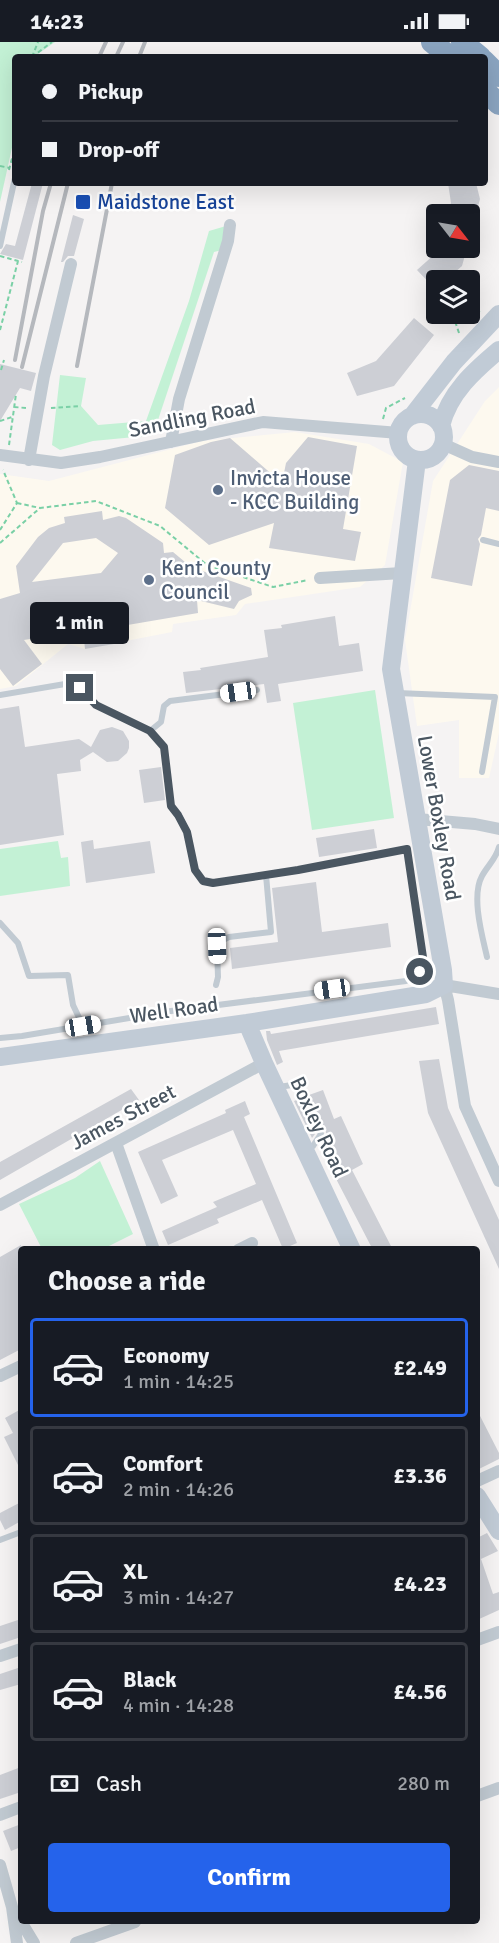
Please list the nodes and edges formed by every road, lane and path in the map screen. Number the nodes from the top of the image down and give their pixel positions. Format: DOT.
graph roads {
  1 [pos="52,42"];
  2 [pos="432,42"];
  3 [pos="462,42"];
  4 [pos="36,54"];
  5 [pos="446,54"];
  6 [pos="476,54"];
  7 [pos="488,65"];
  8 [pos="499,76"];
  9 [pos="488,94"];
  10 [pos="499,104"];
  11 [pos="0,166"];
  12 [pos="10,168"];
  13 [pos="13,186"];
  14 [pos="230,225"];
  15 [pos="0,246"];
  16 [pos="0,256"];
  17 [pos="18,261"];
  18 [pos="22,262"];
  19 [pos="72,264"];
  20 [pos="499,314"];
  21 [pos="0,330"];
  22 [pos="499,350"];
  23 [pos="4,360"];
  24 [pos="1,370"];
  25 [pos="16,394"];
  26 [pos="81,406"];
  27 [pos="14,407"];
  28 [pos="22,408"];
  29 [pos="46,410"];
  30 [pos="13,416"];
  31 [pos="412,416"];
  32 [pos="0,421"];
  33 [pos="441,426"];
  34 [pos="399,433"];
  35 [pos="171,442"];
  36 [pos="443,444"];
  37 [pos="4,450"];
  38 [pos="29,460"];
  39 [pos="417,460"];
  40 [pos="499,462"];
  41 [pos="3,470"];
  42 [pos="17,503"];
  43 [pos="40,508"];
  44 [pos="0,530"];
  45 [pos="483,540"];
  46 [pos="0,543"];
  47 [pos="499,544"];
  48 [pos="402,573"];
  49 [pos="320,578"];
  50 [pos="257,690"];
  51 [pos="395,693"];
  52 [pos="0,695"];
  53 [pos="150,731"];
  54 [pos="482,772"];
  55 [pos="417,819"];
  56 [pos="499,830"];
  57 [pos="499,847"];
  58 [pos="266,875"];
  59 [pos="0,922"];
  60 [pos="487,957"];
  61 [pos="216,985"];
  62 [pos="444,986"];
  63 [pos="499,994"];
  64 [pos="247,1023"];
  65 [pos="83,1026"];
  66 [pos="0,1038"];
  67 [pos="0,1056"];
  68 [pos="264,1064"];
  69 [pos="116,1143"];
  70 [pos="499,1181"];
  71 [pos="0,1205"];
  72 [pos="252,1243"];
  73 [pos="153,1246"];
  74 [pos="246,1246"];
  75 [pos="350,1246"];
  76 [pos="18,1367"];
  77 [pos="0,1376"];
  78 [pos="499,1471"];
  79 [pos="480,1490"];
  80 [pos="480,1498"];
  81 [pos="499,1531"];
  82 [pos="18,1533"];
  83 [pos="0,1540"];
  84 [pos="499,1632"];
  85 [pos="480,1639"];
  86 [pos="18,1650"];
  87 [pos="0,1656"];
  88 [pos="499,1788"];
  89 [pos="480,1795"];
  90 [pos="18,1808"];
  91 [pos="0,1815"];
  92 [pos="0,1865"];
  93 [pos="12,1907"];
  94 [pos="18,1917"];
  95 [pos="22,1924"];
  96 [pos="129,1924"];
  97 [pos="17,1943"];
  98 [pos="34,1943"];
  99 [pos="75,1943"];
  1 -- 4 [label="path"];
  2 -- 5 [label="highway"];
  3 -- 6 [label="highway"];
  7 -- 8 [label="highway"];
  9 -- 10 [label="highway"];
  11 -- 12 [label="path"];
  13 -- 15 [label="lane"];
  14 -- 35 [label="street"];
  16 -- 17 [label="path"];
  17 -- 18 [label="path"];
  17 -- 21 [label="path"];
  19 -- 38 [label="street"];
  20 -- 31 [label="main road"];
  22 -- 33 [label="main road"];
  23 -- 24 [label="path"];
  25 -- 27 [label="path"];
  26 -- 29 [label="path"];
  27 -- 28 [label="path"];
  27 -- 30 [label="path"];
  30 -- 32 [label="path"];
  30 -- 37 [label="path"];
  31 -- 33 [label="main road"];
  31 -- 34 [label="main road"];
  33 -- 36 [label="main road"];
  34 -- 35 [label="street, Sandling Road"];
  34 -- 39 [label="main road"];
  35 -- 38 [label="street, Sandling Road"];
  36 -- 39 [label="main road"];
  36 -- 40 [label="street"];
  37 -- 38 [label="street, Sandling Road"];
  39 -- 48 [label="main road, Lower Boxley Road"];
  41 -- 42 [label="path"];
  42 -- 43 [label="path"];
  42 -- 44 [label="path"];
  43 -- 46 [label="path"];
  43 -- 49 [label="path"];
  45 -- 47 [label="lane"];
  48 -- 49 [label="street"];
  48 -- 51 [label="main road, Lower Boxley Road"];
  50 -- 53 [label="lane"];
  51 -- 54 [label="lane"];
  51 -- 55 [label="main road, Lower Boxley Road"];
  52 -- 53 [label="lane"];
  53 -- 58 [label="lane"];
  55 -- 56 [label="street"];
  55 -- 62 [label="main road, Lower Boxley Road"];
  57 -- 60 [label="lane"];
  58 -- 61 [label="lane"];
  58 -- 65 [label="lane"];
  59 -- 65 [label="lane"];
  62 -- 63 [label="street"];
  62 -- 64 [label="main road"];
  62 -- 70 [label="street"];
  64 -- 67 [label="main road, Well Road"];
  64 -- 68 [label="main road, Boxley Road"];
  65 -- 66 [label="lane"];
  68 -- 69 [label="street, James Street"];
  68 -- 75 [label="main road, Boxley Road"];
  69 -- 71 [label="street, James Street"];
  69 -- 73 [label="street"];
  72 -- 74 [label="street"];
  76 -- 77 [label="street"];
  78 -- 79 [label="street"];
  80 -- 81 [label="main road"];
  82 -- 83 [label="lane"];
  84 -- 85 [label="street"];
  86 -- 87 [label="street"];
  88 -- 89 [label="street"];
  90 -- 91 [label="street"];
  92 -- 93 [label="street"];
  93 -- 94 [label="street"];
  93 -- 97 [label="street"];
  95 -- 98 [label="street"];
  96 -- 99 [label="street"];
}
